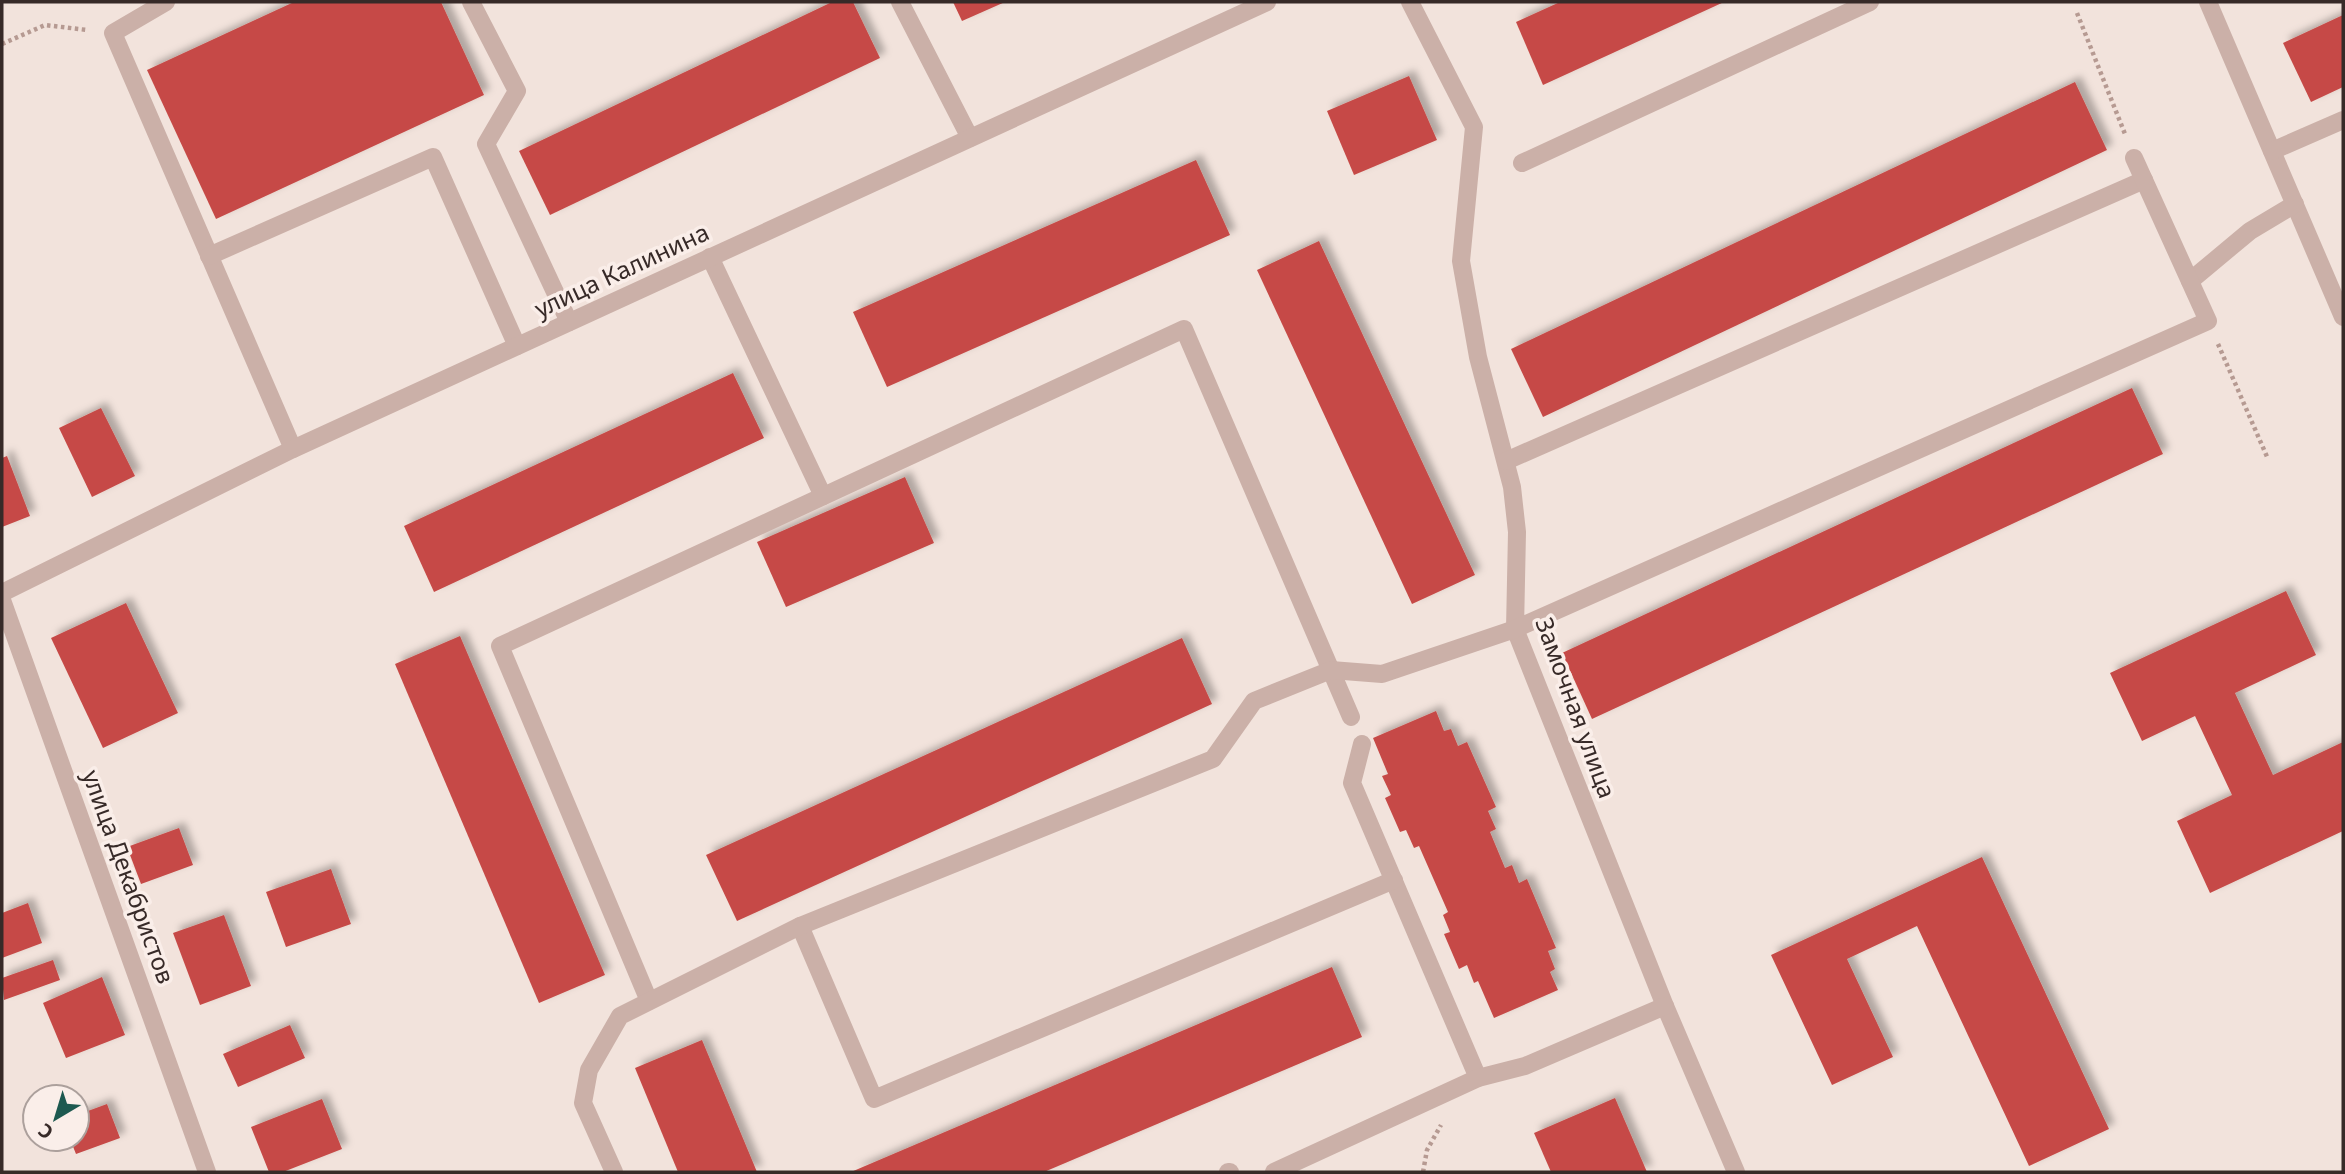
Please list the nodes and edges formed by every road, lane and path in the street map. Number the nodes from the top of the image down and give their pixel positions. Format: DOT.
graph roads {
  1 [pos="166,2"];
  2 [pos="471,2"];
  3 [pos="901,2"];
  4 [pos="1267,2"];
  5 [pos="1410,2"];
  6 [pos="1870,2"];
  7 [pos="2208,2"];
  8 [pos="2077,13"];
  9 [pos="113,33"];
  10 [pos="2,44"];
  11 [pos="2343,120"];
  12 [pos="970,138"];
  13 [pos="2272,151"];
  14 [pos="2134,158"];
  15 [pos="1522,163"];
  16 [pos="2144,180"];
  17 [pos="2295,204"];
  18 [pos="209,256"];
  19 [pos="710,257"];
  20 [pos="2190,281"];
  21 [pos="2343,317"];
  22 [pos="2208,321"];
  23 [pos="569,322"];
  24 [pos="517,346"];
  25 [pos="293,449"];
  26 [pos="2268,459"];
  27 [pos="1506,461"];
  28 [pos="823,496"];
  29 [pos="2,593"];
  30 [pos="2,600"];
  31 [pos="1515,629"];
  32 [pos="1331,670"];
  33 [pos="1350,717"];
  34 [pos="1362,744"];
  35 [pos="1394,880"];
  36 [pos="800,926"];
  37 [pos="649,1001"];
  38 [pos="1665,1006"];
  39 [pos="1478,1078"];
  40 [pos="207,1172"];
  41 [pos="614,1172"];
  42 [pos="1274,1172"];
  43 [pos="1736,1172"];
  1 -- 9 [label="street"];
  2 -- 23 [label="street"];
  3 -- 12 [label="street"];
  4 -- 12 [label="street, улица Калинина"];
  5 -- 27 [label="street, Замочная улица"];
  6 -- 15 [label="street"];
  7 -- 13 [label="street"];
  8 -- 14 [label="path"];
  9 -- 10 [label="path"];
  9 -- 18 [label="street"];
  11 -- 13 [label="street"];
  12 -- 19 [label="street, улица Калинина"];
  13 -- 17 [label="street"];
  14 -- 16 [label="street"];
  16 -- 20 [label="street"];
  16 -- 27 [label="street"];
  17 -- 20 [label="street"];
  17 -- 21 [label="street"];
  18 -- 24 [label="street"];
  18 -- 25 [label="street"];
  19 -- 23 [label="street, улица Калинина"];
  19 -- 28 [label="street"];
  20 -- 22 [label="street"];
  22 -- 26 [label="path"];
  22 -- 31 [label="street"];
  23 -- 24 [label="street, улица Калинина"];
  24 -- 25 [label="street, улица Калинина"];
  25 -- 29 [label="street, улица Калинина"];
  27 -- 31 [label="street, Замочная улица"];
  28 -- 32 [label="street"];
  28 -- 37 [label="street"];
  30 -- 40 [label="street, улица Декабристов"];
  31 -- 32 [label="street"];
  31 -- 38 [label="street, Замочная улица"];
  32 -- 33 [label="street"];
  32 -- 36 [label="street"];
  34 -- 35 [label="street"];
  35 -- 36 [label="street"];
  35 -- 39 [label="street"];
  36 -- 37 [label="street"];
  37 -- 41 [label="street"];
  38 -- 39 [label="street"];
  38 -- 43 [label="street, Замочная улица"];
  39 -- 42 [label="street"];
}
